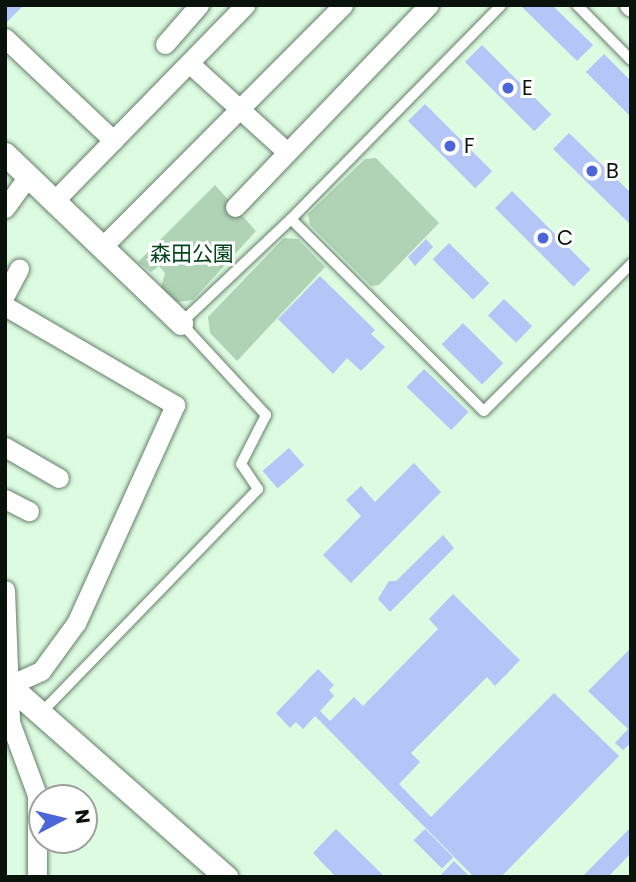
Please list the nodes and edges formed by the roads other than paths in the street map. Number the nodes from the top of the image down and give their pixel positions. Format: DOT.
graph roads {
  1 [pos="199,5"];
  2 [pos="245,5"];
  3 [pos="343,5"];
  4 [pos="429,5"];
  5 [pos="501,5"];
  6 [pos="577,5"];
  7 [pos="5,38"];
  8 [pos="165,44"];
  9 [pos="631,60"];
  10 [pos="189,63"];
  11 [pos="239,109"];
  12 [pos="113,140"];
  13 [pos="287,152"];
  14 [pos="5,154"];
  15 [pos="28,176"];
  16 [pos="54,201"];
  17 [pos="235,207"];
  18 [pos="5,208"];
  19 [pos="291,219"];
  20 [pos="103,246"];
  21 [pos="631,264"];
  22 [pos="19,269"];
  23 [pos="5,295"];
  24 [pos="5,306"];
  25 [pos="181,323"];
  26 [pos="5,447"];
  27 [pos="59,478"];
  28 [pos="5,499"];
  29 [pos="29,511"];
  30 [pos="5,590"];
  31 [pos="7,683"];
  32 [pos="41,713"];
  33 [pos="37,877"];
  34 [pos="226,877"];
  1 -- 8 [label="street"];
  2 -- 10 [label="street"];
  3 -- 11 [label="street"];
  4 -- 13 [label="street"];
  5 -- 19 [label="lane"];
  6 -- 9 [label="lane"];
  7 -- 12 [label="street"];
  10 -- 11 [label="street"];
  10 -- 12 [label="street"];
  11 -- 13 [label="street"];
  11 -- 20 [label="street"];
  12 -- 16 [label="street"];
  13 -- 17 [label="street"];
  14 -- 15 [label="street"];
  15 -- 16 [label="street"];
  15 -- 18 [label="street"];
  16 -- 20 [label="street"];
  19 -- 21 [label="lane"];
  19 -- 25 [label="lane"];
  20 -- 25 [label="street"];
  22 -- 23 [label="street"];
  24 -- 31 [label="street"];
  25 -- 32 [label="lane"];
  26 -- 27 [label="street"];
  28 -- 29 [label="street"];
  30 -- 31 [label="street"];
  31 -- 32 [label="street"];
  31 -- 33 [label="street"];
  32 -- 34 [label="street"];
}
